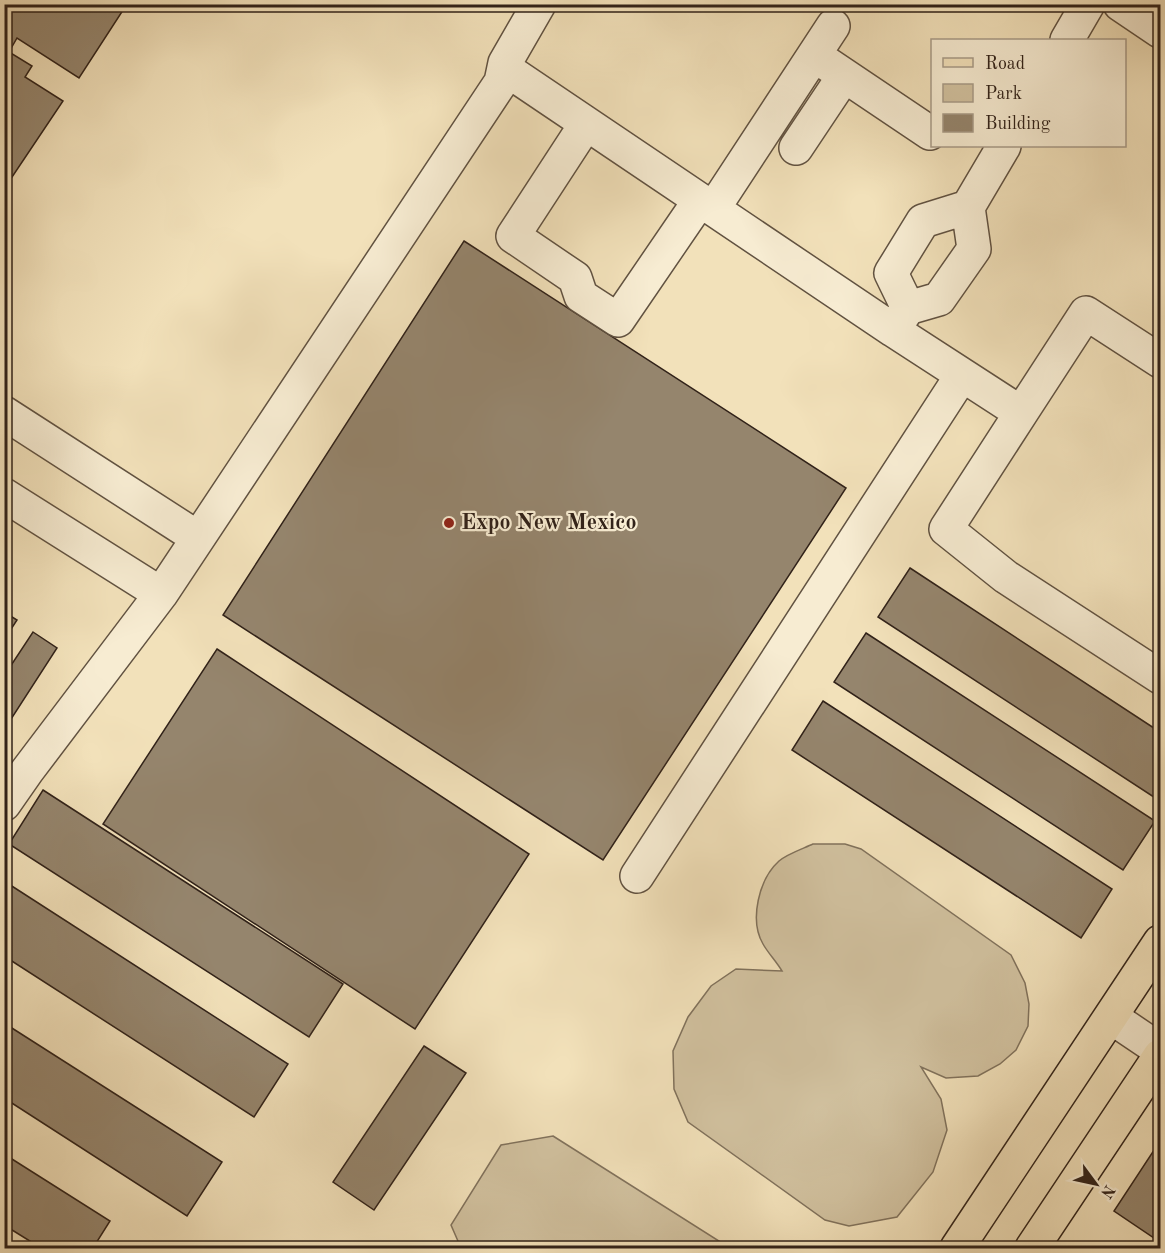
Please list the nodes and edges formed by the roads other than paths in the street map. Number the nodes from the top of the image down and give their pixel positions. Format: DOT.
graph roads {
  1 [pos="539,4"];
  2 [pos="1088,4"];
  3 [pos="1120,4"];
  4 [pos="833,26"];
  5 [pos="1161,31"];
  6 [pos="1068,39"];
  7 [pos="814,55"];
  8 [pos="504,68"];
  9 [pos="844,76"];
  10 [pos="586,124"];
  11 [pos="930,133"];
  12 [pos="1003,147"];
  13 [pos="796,148"];
  14 [pos="706,205"];
  15 [pos="968,207"];
  16 [pos="900,319"];
  17 [pos="1161,361"];
  18 [pos="962,375"];
  19 [pos="4,413"];
  20 [pos="1021,413"];
  21 [pos="4,495"];
  22 [pos="198,538"];
  23 [pos="161,594"];
  24 [pos="1161,677"];
  25 [pos="4,804"];
  26 [pos="637,876"];
  27 [pos="1161,942"];
  28 [pos="1111,1017"];
  29 [pos="1161,1050"];
  30 [pos="1161,1056"];
  31 [pos="957,1248"];
  32 [pos="1032,1248"];
  1 -- 8 [label="street"];
  2 -- 6 [label="street"];
  3 -- 5 [label="street"];
  4 -- 7 [label="street"];
  7 -- 9 [label="street"];
  7 -- 14 [label="street"];
  8 -- 10 [label="street"];
  8 -- 22 [label="street"];
  9 -- 11 [label="street"];
  9 -- 13 [label="street"];
  10 -- 14 [label="street"];
  10 -- 14 [label="street"];
  12 -- 15 [label="street"];
  14 -- 16 [label="street"];
  15 -- 16 [label="street"];
  15 -- 16 [label="street"];
  16 -- 18 [label="street"];
  17 -- 20 [label="street"];
  18 -- 20 [label="street"];
  18 -- 26 [label="street"];
  19 -- 22 [label="street"];
  20 -- 24 [label="street"];
  21 -- 23 [label="street"];
  22 -- 23 [label="street"];
  23 -- 25 [label="street"];
  27 -- 28 [label="main road"];
  28 -- 29 [label="street"];
  28 -- 31 [label="main road"];
  30 -- 32 [label="main road"];
}
